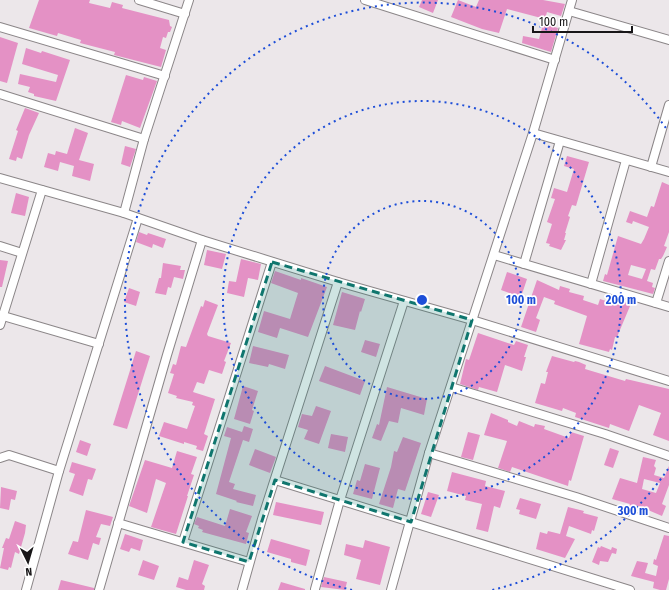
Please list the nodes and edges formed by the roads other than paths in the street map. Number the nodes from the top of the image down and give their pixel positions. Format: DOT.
graph roads {
  1 [pos="139,0"];
  2 [pos="189,0"];
  3 [pos="365,0"];
  4 [pos="572,0"];
  5 [pos="569,11"];
  6 [pos="184,14"];
  7 [pos="0,27"];
  8 [pos="669,40"];
  9 [pos="555,60"];
  10 [pos="165,76"];
  11 [pos="0,94"];
  12 [pos="669,106"];
  13 [pos="533,134"];
  14 [pos="144,140"];
  15 [pos="560,141"];
  16 [pos="626,160"];
  17 [pos="651,167"];
  18 [pos="669,172"];
  19 [pos="0,178"];
  20 [pos="42,190"];
  21 [pos="124,213"];
  22 [pos="138,218"];
  23 [pos="202,240"];
  24 [pos="0,246"];
  25 [pos="22,253"];
  26 [pos="494,255"];
  27 [pos="669,261"];
  28 [pos="272,262"];
  29 [pos="524,264"];
  30 [pos="338,282"];
  31 [pos="591,284"];
  32 [pos="404,301"];
  33 [pos="656,303"];
  34 [pos="669,307"];
  35 [pos="1,315"];
  36 [pos="472,320"];
  37 [pos="0,326"];
  38 [pos="99,344"];
  39 [pos="669,381"];
  40 [pos="451,387"];
  41 [pos="429,453"];
  42 [pos="669,456"];
  43 [pos="0,458"];
  44 [pos="59,471"];
  45 [pos="276,480"];
  46 [pos="340,500"];
  47 [pos="118,522"];
  48 [pos="411,522"];
  49 [pos="669,528"];
  50 [pos="183,542"];
  51 [pos="249,562"];
  52 [pos="316,589"];
  53 [pos="26,590"];
  54 [pos="99,590"];
  55 [pos="242,590"];
  56 [pos="392,590"];
  57 [pos="630,590"];
  1 -- 6 [label="street"];
  2 -- 6 [label="street"];
  3 -- 9 [label="street"];
  4 -- 5 [label="street"];
  5 -- 8 [label="street"];
  5 -- 9 [label="street"];
  6 -- 10 [label="street"];
  7 -- 10 [label="street"];
  9 -- 13 [label="street"];
  10 -- 14 [label="street"];
  11 -- 14 [label="street"];
  12 -- 17 [label="street"];
  13 -- 15 [label="street"];
  13 -- 26 [label="street"];
  14 -- 21 [label="street"];
  15 -- 16 [label="street"];
  15 -- 29 [label="street"];
  16 -- 17 [label="street"];
  16 -- 31 [label="street"];
  17 -- 18 [label="street"];
  19 -- 20 [label="street"];
  20 -- 21 [label="street"];
  20 -- 25 [label="street"];
  21 -- 22 [label="street"];
  22 -- 23 [label="street"];
  22 -- 38 [label="street"];
  23 -- 28 [label="street"];
  23 -- 47 [label="street"];
  24 -- 25 [label="street"];
  25 -- 35 [label="street"];
  26 -- 29 [label="street"];
  26 -- 36 [label="street"];
  27 -- 33 [label="street"];
  28 -- 30 [label="street"];
  28 -- 50 [label="street"];
  29 -- 31 [label="street"];
  30 -- 32 [label="street"];
  30 -- 45 [label="street"];
  31 -- 33 [label="street"];
  32 -- 36 [label="street"];
  32 -- 46 [label="street"];
  33 -- 34 [label="street"];
  35 -- 37 [label="street"];
  35 -- 38 [label="street"];
  36 -- 39 [label="street"];
  36 -- 40 [label="street"];
  38 -- 44 [label="street"];
  40 -- 41 [label="street"];
  40 -- 42 [label="street"];
  41 -- 48 [label="street"];
  41 -- 49 [label="street"];
  43 -- 44 [label="street"];
  44 -- 53 [label="street"];
  45 -- 46 [label="street"];
  45 -- 51 [label="street"];
  46 -- 48 [label="street"];
  46 -- 52 [label="street"];
  47 -- 50 [label="street"];
  47 -- 54 [label="street"];
  48 -- 56 [label="street"];
  48 -- 57 [label="street"];
  50 -- 51 [label="street"];
  51 -- 55 [label="street"];
}
